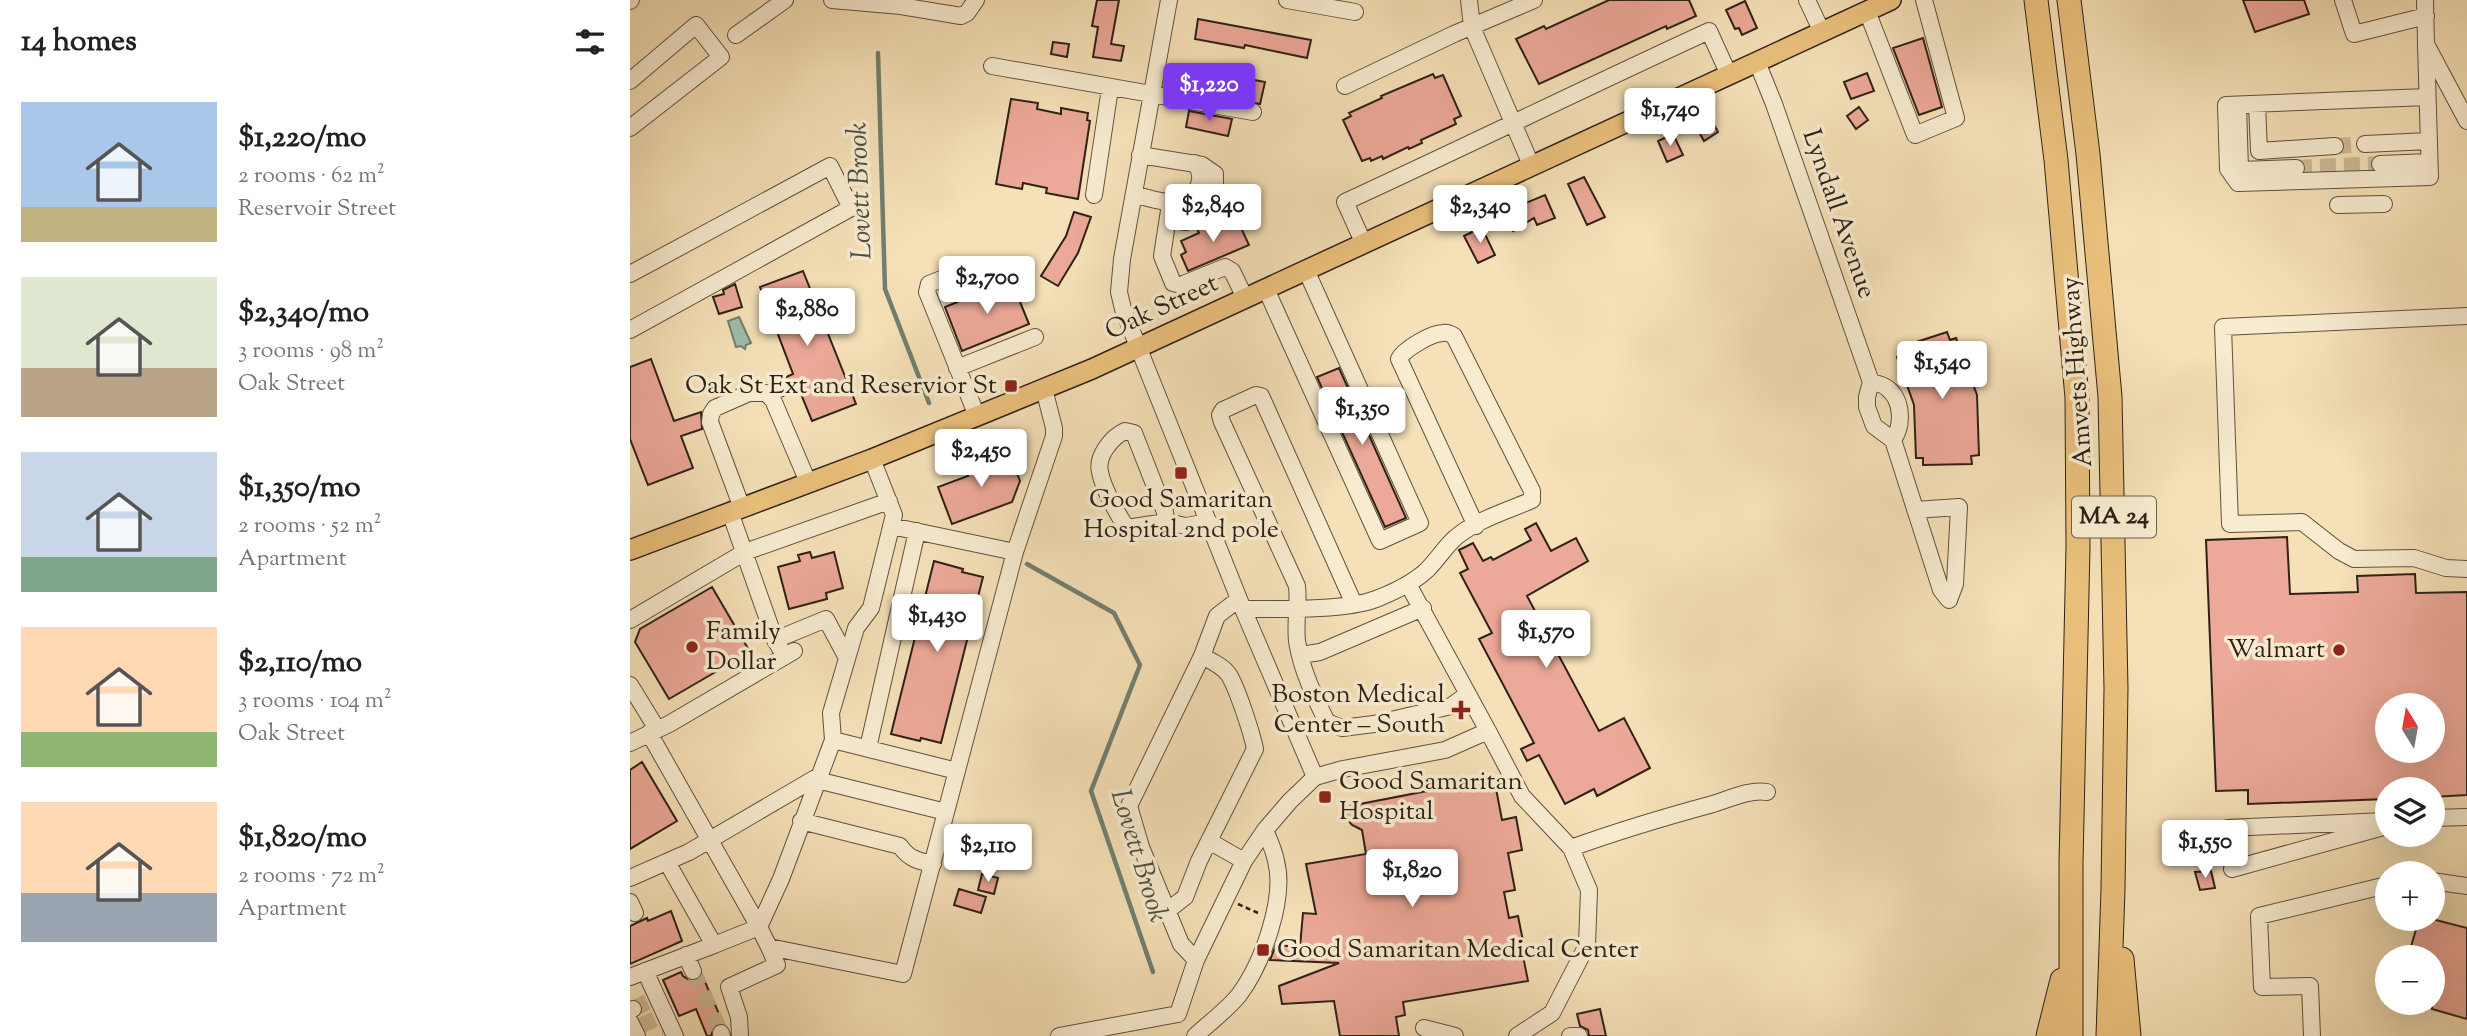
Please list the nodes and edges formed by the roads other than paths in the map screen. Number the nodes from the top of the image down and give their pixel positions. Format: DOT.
graph roads {
  1 [pos="785,0"];
  2 [pos="832,0"];
  3 [pos="976,0"];
  4 [pos="1169,0"];
  5 [pos="1287,0"];
  6 [pos="1469,0"];
  7 [pos="1534,0"];
  8 [pos="1807,0"];
  9 [pos="1891,0"];
  10 [pos="1924,0"];
  11 [pos="2036,0"];
  12 [pos="2069,0"];
  13 [pos="2343,0"];
  14 [pos="2425,8"];
  15 [pos="1867,11"];
  16 [pos="1355,12"];
  17 [pos="1472,27"];
  18 [pos="1822,32"];
  19 [pos="736,35"];
  20 [pos="2426,44"];
  21 [pos="1757,62"];
  22 [pos="992,66"];
  23 [pos="1729,75"];
  24 [pos="630,81"];
  25 [pos="1345,86"];
  26 [pos="1110,88"];
  27 [pos="1151,94"];
  28 [pos="2427,97"];
  29 [pos="2256,104"];
  30 [pos="2238,105"];
  31 [pos="1252,111"];
  32 [pos="2467,121"];
  33 [pos="1514,123"];
  34 [pos="630,128"];
  35 [pos="2428,141"];
  36 [pos="2365,144"];
  37 [pos="2335,146"];
  38 [pos="1140,155"];
  39 [pos="1195,163"];
  40 [pos="2380,164"];
  41 [pos="1532,167"];
  42 [pos="2296,168"];
  43 [pos="2430,169"];
  44 [pos="1134,194"];
  45 [pos="1094,195"];
  46 [pos="1168,202"];
  47 [pos="2384,204"];
  48 [pos="2338,205"];
  49 [pos="1168,219"];
  50 [pos="1364,244"];
  51 [pos="976,265"];
  52 [pos="1306,270"];
  53 [pos="630,274"];
  54 [pos="1266,289"];
  55 [pos="1245,298"];
  56 [pos="2467,316"];
  57 [pos="630,330"];
  58 [pos="1035,337"];
  59 [pos="1139,348"];
  60 [pos="957,368"];
  61 [pos="1871,382"];
  62 [pos="1044,389"];
  63 [pos="977,416"];
  64 [pos="1893,440"];
  65 [pos="872,459"];
  66 [pos="808,482"];
  67 [pos="889,501"];
  68 [pos="736,510"];
  69 [pos="1915,510"];
  70 [pos="1166,522"];
  71 [pos="1209,522"];
  72 [pos="891,526"];
  73 [pos="1475,526"];
  74 [pos="917,531"];
  75 [pos="630,550"];
  76 [pos="745,552"];
  77 [pos="1015,552"];
  78 [pos="2467,569"];
  79 [pos="1408,584"];
  80 [pos="1241,604"];
  81 [pos="1354,604"];
  82 [pos="1299,607"];
  83 [pos="1423,608"];
  84 [pos="630,620"];
  85 [pos="775,640"];
  86 [pos="1301,655"];
  87 [pos="1202,656"];
  88 [pos="848,658"];
  89 [pos="630,685"];
  90 [pos="1468,694"];
  91 [pos="653,731"];
  92 [pos="1488,731"];
  93 [pos="833,740"];
  94 [pos="630,743"];
  95 [pos="868,748"];
  96 [pos="957,771"];
  97 [pos="1315,777"];
  98 [pos="818,778"];
  99 [pos="1766,792"];
  100 [pos="946,812"];
  101 [pos="2467,817"];
  102 [pos="2445,818"];
  103 [pos="801,821"];
  104 [pos="2375,821"];
  105 [pos="2228,828"];
  106 [pos="2375,829"];
  107 [pos="1265,830"];
  108 [pos="709,841"];
  109 [pos="1209,841"];
  110 [pos="1571,848"];
  111 [pos="1244,861"];
  112 [pos="667,862"];
  113 [pos="933,864"];
  114 [pos="2232,869"];
  115 [pos="630,878"];
  116 [pos="2445,883"];
  117 [pos="2467,886"];
  118 [pos="2375,888"];
  119 [pos="2113,889"];
  120 [pos="1167,911"];
  121 [pos="758,927"];
  122 [pos="714,945"];
  123 [pos="769,947"];
  124 [pos="2070,947"];
  125 [pos="686,955"];
  126 [pos="1196,960"];
  127 [pos="694,971"];
  128 [pos="638,974"];
  129 [pos="1178,1014"];
  130 [pos="643,1016"];
  131 [pos="1424,1028"];
  132 [pos="670,1034"];
  133 [pos="740,1036"];
  134 [pos="1059,1036"];
  135 [pos="1194,1036"];
  136 [pos="1455,1036"];
  137 [pos="1517,1036"];
  138 [pos="1570,1036"];
  139 [pos="1580,1036"];
  140 [pos="2048,1036"];
  141 [pos="2071,1036"];
  142 [pos="2108,1036"];
  143 [pos="2129,1036"];
  144 [pos="2312,1036"];
  1 -- 19 [label="street"];
  2 -- 3 [label="street"];
  4 -- 27 [label="street"];
  5 -- 16 [label="street"];
  6 -- 17 [label="street"];
  7 -- 17 [label="street"];
  8 -- 18 [label="street"];
  9 -- 15 [label="main road, Oak Street"];
  10 -- 15 [label="street"];
  11 -- 124 [label="highway, Amvets Highway / MA 24"];
  12 -- 119 [label="highway, Amvets Highway / MA 24"];
  13 -- 14 [label="street"];
  14 -- 20 [label="street"];
  15 -- 18 [label="main road, Oak Street"];
  17 -- 25 [label="street"];
  17 -- 33 [label="street"];
  18 -- 21 [label="main road, Oak Street"];
  20 -- 28 [label="street"];
  20 -- 32 [label="street"];
  21 -- 23 [label="main road, Oak Street"];
  21 -- 61 [label="street, Lyndall Avenue"];
  22 -- 26 [label="street"];
  23 -- 33 [label="street"];
  23 -- 41 [label="main road, Oak Street"];
  24 -- 34 [label="street"];
  26 -- 27 [label="street"];
  26 -- 45 [label="street"];
  27 -- 31 [label="street"];
  27 -- 38 [label="street"];
  28 -- 29 [label="street"];
  28 -- 35 [label="street"];
  29 -- 30 [label="street"];
  29 -- 37 [label="street"];
  30 -- 42 [label="street"];
  30 -- 43 [label="street"];
  33 -- 41 [label="street"];
  33 -- 50 [label="street"];
  35 -- 36 [label="street"];
  35 -- 43 [label="street"];
  38 -- 39 [label="street"];
  38 -- 44 [label="street"];
  39 -- 46 [label="street"];
  39 -- 49 [label="street"];
  40 -- 43 [label="street"];
  41 -- 50 [label="main road, Oak Street"];
  44 -- 46 [label="street"];
  44 -- 59 [label="street"];
  46 -- 49 [label="street"];
  47 -- 48 [label="street"];
  49 -- 55 [label="street"];
  50 -- 52 [label="main road, Oak Street"];
  51 -- 60 [label="street"];
  52 -- 54 [label="main road, Oak Street"];
  52 -- 54 [label="street"];
  53 -- 57 [label="street"];
  54 -- 55 [label="main road, Oak Street"];
  55 -- 59 [label="main road, Oak Street"];
  56 -- 78 [label="street"];
  58 -- 60 [label="street"];
  59 -- 62 [label="main road, Oak Street"];
  59 -- 71 [label="street"];
  60 -- 63 [label="street"];
  61 -- 64 [label="street, Lyndall Avenue"];
  61 -- 64 [label="street, Lyndall Avenue"];
  62 -- 63 [label="main road, Oak Street"];
  62 -- 77 [label="street"];
  63 -- 65 [label="main road, Oak Street"];
  64 -- 69 [label="street, Lyndall Avenue"];
  65 -- 66 [label="main road, Oak Street"];
  65 -- 67 [label="street"];
  66 -- 68 [label="main road, Oak Street"];
  66 -- 68 [label="street"];
  67 -- 72 [label="street"];
  67 -- 76 [label="street"];
  68 -- 75 [label="main road, Oak Street"];
  68 -- 76 [label="street"];
  69 -- 69 [label="street, Lyndall Avenue"];
  70 -- 70 [label="street"];
  70 -- 71 [label="street"];
  71 -- 80 [label="street"];
  72 -- 74 [label="street"];
  72 -- 88 [label="street"];
  73 -- 73 [label="street"];
  73 -- 79 [label="street"];
  74 -- 77 [label="street"];
  74 -- 95 [label="street"];
  76 -- 84 [label="street"];
  76 -- 85 [label="street"];
  77 -- 96 [label="street"];
  79 -- 81 [label="street"];
  79 -- 83 [label="street"];
  80 -- 82 [label="street"];
  80 -- 87 [label="street"];
  80 -- 97 [label="street"];
  81 -- 82 [label="street"];
  81 -- 82 [label="street"];
  82 -- 86 [label="street"];
  83 -- 86 [label="street"];
  83 -- 90 [label="street"];
  85 -- 88 [label="street"];
  85 -- 91 [label="street"];
  86 -- 90 [label="street"];
  87 -- 109 [label="street"];
  87 -- 120 [label="street"];
  88 -- 93 [label="street"];
  89 -- 91 [label="street"];
  90 -- 92 [label="street"];
  91 -- 94 [label="street"];
  91 -- 108 [label="street"];
  92 -- 97 [label="street"];
  92 -- 110 [label="street"];
  93 -- 95 [label="street"];
  93 -- 98 [label="street"];
  95 -- 96 [label="street"];
  96 -- 100 [label="street"];
  97 -- 107 [label="street"];
  98 -- 100 [label="street"];
  98 -- 103 [label="street"];
  98 -- 108 [label="street"];
  99 -- 110 [label="street"];
  100 -- 113 [label="street"];
  101 -- 102 [label="street"];
  103 -- 113 [label="street"];
  103 -- 121 [label="street"];
  104 -- 105 [label="street"];
  106 -- 114 [label="street"];
  107 -- 111 [label="street"];
  107 -- 135 [label="street"];
  108 -- 112 [label="street"];
  108 -- 121 [label="street"];
  109 -- 111 [label="street"];
  109 -- 120 [label="street"];
  110 -- 137 [label="street"];
  111 -- 126 [label="street"];
  112 -- 115 [label="street"];
  112 -- 122 [label="street"];
  113 -- 123 [label="street"];
  116 -- 117 [label="street"];
  118 -- 144 [label="street"];
  119 -- 142 [label="highway, Amvets Highway / MA 24"];
  119 -- 143 [label="highway"];
  120 -- 126 [label="street"];
  121 -- 122 [label="street"];
  121 -- 123 [label="street"];
  122 -- 125 [label="street"];
  123 -- 133 [label="street"];
  124 -- 140 [label="highway"];
  124 -- 141 [label="highway, Amvets Highway / MA 24"];
  125 -- 127 [label="street"];
  125 -- 128 [label="street"];
  126 -- 129 [label="street"];
  128 -- 130 [label="street"];
  129 -- 134 [label="street"];
  129 -- 135 [label="street"];
  130 -- 132 [label="street"];
  131 -- 136 [label="street"];
  138 -- 139 [label="street"];
}
